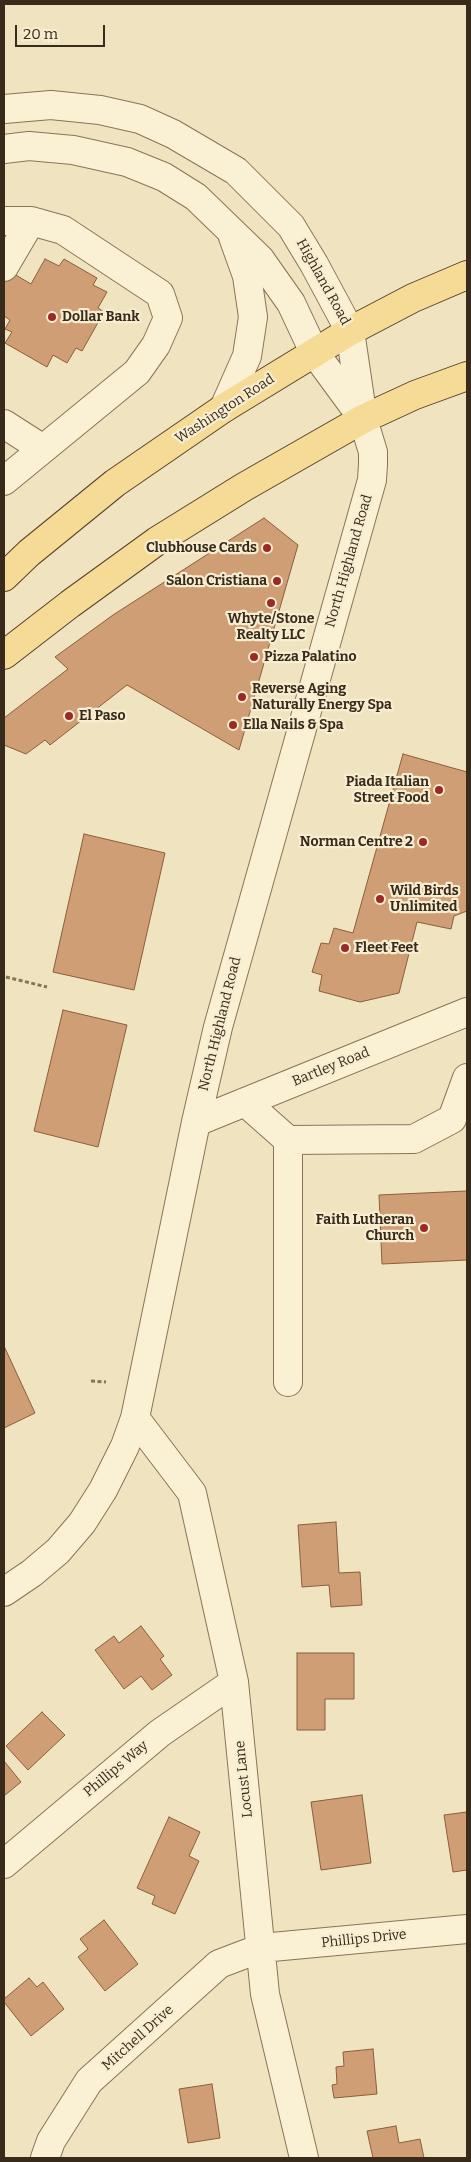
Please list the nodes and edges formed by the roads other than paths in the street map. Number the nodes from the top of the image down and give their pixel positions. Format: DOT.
graph roads {
  1 [pos="4,109"];
  2 [pos="4,149"];
  3 [pos="4,221"];
  4 [pos="30,221"];
  5 [pos="231,231"];
  6 [pos="4,267"];
  7 [pos="467,275"];
  8 [pos="350,331"];
  9 [pos="314,352"];
  10 [pos="467,376"];
  11 [pos="224,408"];
  12 [pos="363,419"];
  13 [pos="4,424"];
  14 [pos="43,450"];
  15 [pos="4,481"];
  16 [pos="4,577"];
  17 [pos="4,655"];
  18 [pos="467,1012"];
  19 [pos="467,1078"];
  20 [pos="245,1102"];
  21 [pos="196,1122"];
  22 [pos="288,1140"];
  23 [pos="288,1382"];
  24 [pos="135,1418"];
  25 [pos="4,1592"];
  26 [pos="234,1682"];
  27 [pos="4,1864"];
  28 [pos="467,1929"];
  29 [pos="261,1948"];
  30 [pos="45,2158"];
  31 [pos="304,2158"];
  1 -- 8 [label="street, Highland Road"];
  2 -- 5 [label="street"];
  3 -- 4 [label="street"];
  4 -- 6 [label="street"];
  4 -- 14 [label="street"];
  5 -- 9 [label="street"];
  5 -- 11 [label="street"];
  7 -- 8 [label="main road, Washington Road"];
  8 -- 9 [label="main road, Washington Road"];
  8 -- 12 [label="street, Highland Road"];
  9 -- 11 [label="main road, Washington Road"];
  9 -- 12 [label="street"];
  10 -- 12 [label="main road"];
  11 -- 16 [label="main road, Washington Road"];
  12 -- 17 [label="main road"];
  12 -- 21 [label="street, North Highland Road"];
  13 -- 14 [label="street"];
  14 -- 15 [label="street"];
  18 -- 20 [label="street, Bartley Road"];
  19 -- 22 [label="street"];
  20 -- 21 [label="street, Bartley Road"];
  20 -- 22 [label="street"];
  21 -- 24 [label="street, North Highland Road"];
  22 -- 23 [label="street"];
  24 -- 25 [label="street, North Highland Road"];
  24 -- 26 [label="street, Locust Lane"];
  26 -- 27 [label="street, Phillips Way"];
  26 -- 29 [label="street, Locust Lane"];
  28 -- 29 [label="street, Phillips Drive"];
  29 -- 30 [label="street, Mitchell Drive"];
  29 -- 31 [label="street, Locust Lane"];
}
